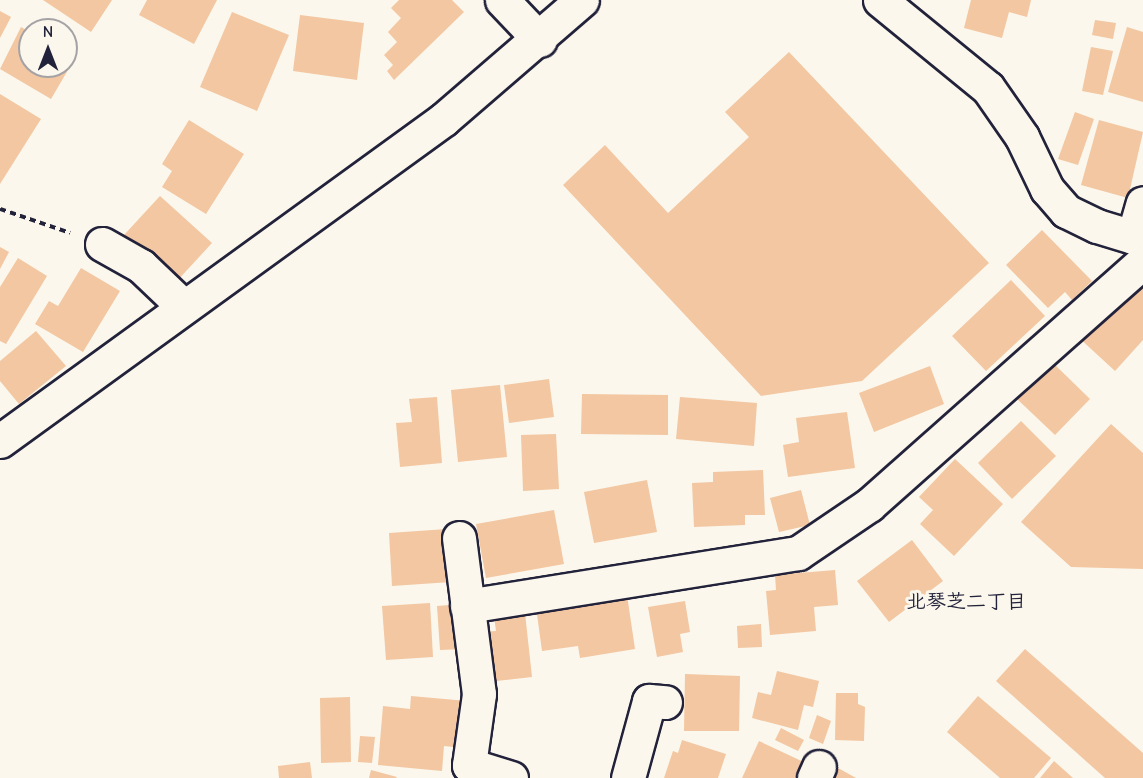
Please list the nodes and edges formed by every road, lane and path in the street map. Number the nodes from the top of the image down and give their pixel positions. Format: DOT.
graph roads {
  1 [pos="502,0"];
  2 [pos="582,0"];
  3 [pos="880,0"];
  4 [pos="540,40"];
  5 [pos="1143,203"];
  6 [pos="0,209"];
  7 [pos="102,244"];
  8 [pos="1140,246"];
  9 [pos="183,306"];
  10 [pos="0,441"];
  11 [pos="459,538"];
  12 [pos="467,606"];
  13 [pos="664,702"];
  14 [pos="512,778"];
  15 [pos="628,778"];
  1 -- 4 [label="street"];
  2 -- 4 [label="street"];
  3 -- 8 [label="street"];
  4 -- 9 [label="street"];
  5 -- 8 [label="street"];
  6 -- 7 [label="path"];
  7 -- 9 [label="street"];
  8 -- 12 [label="street"];
  9 -- 10 [label="street"];
  11 -- 12 [label="street"];
  12 -- 14 [label="street"];
  13 -- 15 [label="street"];
}
